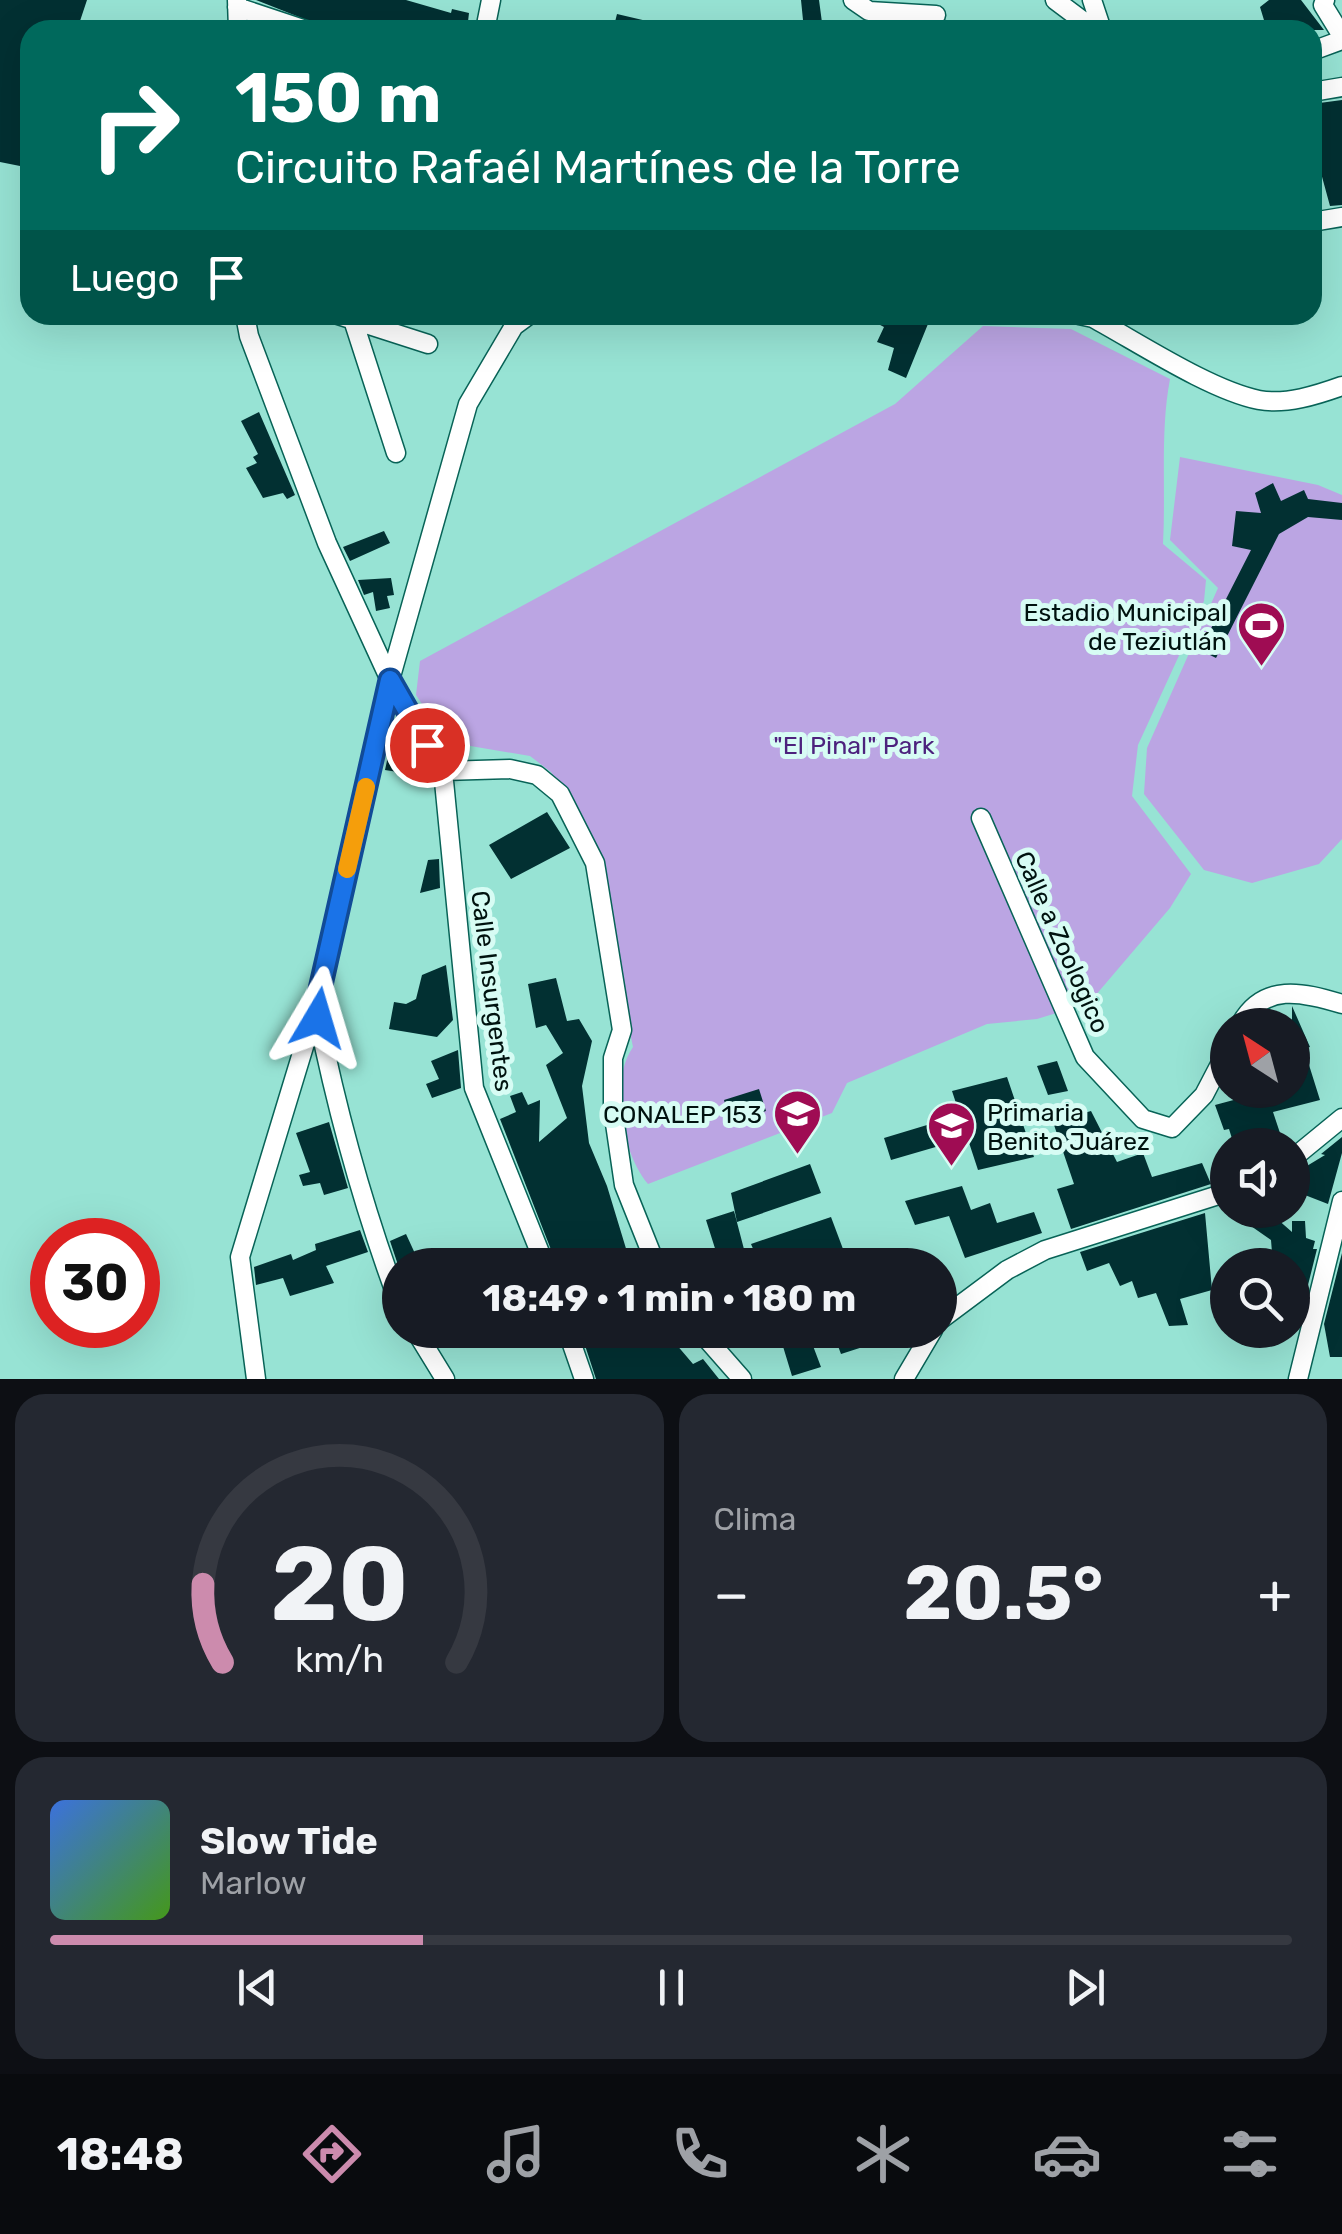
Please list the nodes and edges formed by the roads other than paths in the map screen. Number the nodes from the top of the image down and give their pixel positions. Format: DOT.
graph roads {
  1 [pos="853,0"];
  2 [pos="1055,0"];
  3 [pos="1325,0"];
  4 [pos="237,4"];
  5 [pos="279,20"];
  6 [pos="869,20"];
  7 [pos="1084,20"];
  8 [pos="1342,38"];
  9 [pos="246,325"];
  10 [pos="349,325"];
  11 [pos="368,325"];
  12 [pos="515,325"];
  13 [pos="1106,325"];
  14 [pos="428,344"];
  15 [pos="1342,386"];
  16 [pos="396,453"];
  17 [pos="390,680"];
  18 [pos="442,771"];
  19 [pos="981,818"];
  20 [pos="1342,1004"];
  21 [pos="316,1007"];
  22 [pos="1253,1008"];
  23 [pos="1210,1083"];
  24 [pos="1342,1118"];
  25 [pos="1310,1144"];
  26 [pos="1210,1198"];
  27 [pos="1342,1201"];
  28 [pos="537,1248"];
  29 [pos="649,1248"];
  30 [pos="382,1255"];
  31 [pos="957,1307"];
  32 [pos="426,1348"];
  33 [pos="573,1348"];
  34 [pos="714,1348"];
  35 [pos="923,1348"];
  36 [pos="256,1379"];
  37 [pos="445,1379"];
  38 [pos="584,1379"];
  39 [pos="742,1379"];
  40 [pos="904,1379"];
  41 [pos="1298,1379"];
  1 -- 6 [label="street"];
  2 -- 7 [label="street"];
  3 -- 8 [label="street"];
  4 -- 5 [label="street"];
  9 -- 17 [label="street"];
  10 -- 16 [label="street"];
  11 -- 14 [label="street"];
  12 -- 17 [label="street"];
  13 -- 15 [label="street"];
  17 -- 18 [label="street"];
  17 -- 21 [label="street"];
  18 -- 28 [label="street, Calle Insurgentes"];
  18 -- 29 [label="street"];
  19 -- 23 [label="street, Calle a Zoologico"];
  20 -- 22 [label="street"];
  21 -- 30 [label="street"];
  21 -- 36 [label="street"];
  24 -- 25 [label="street"];
  26 -- 31 [label="street"];
  27 -- 41 [label="street"];
  32 -- 37 [label="street"];
  33 -- 38 [label="street"];
  34 -- 39 [label="street"];
  35 -- 40 [label="street"];
}
